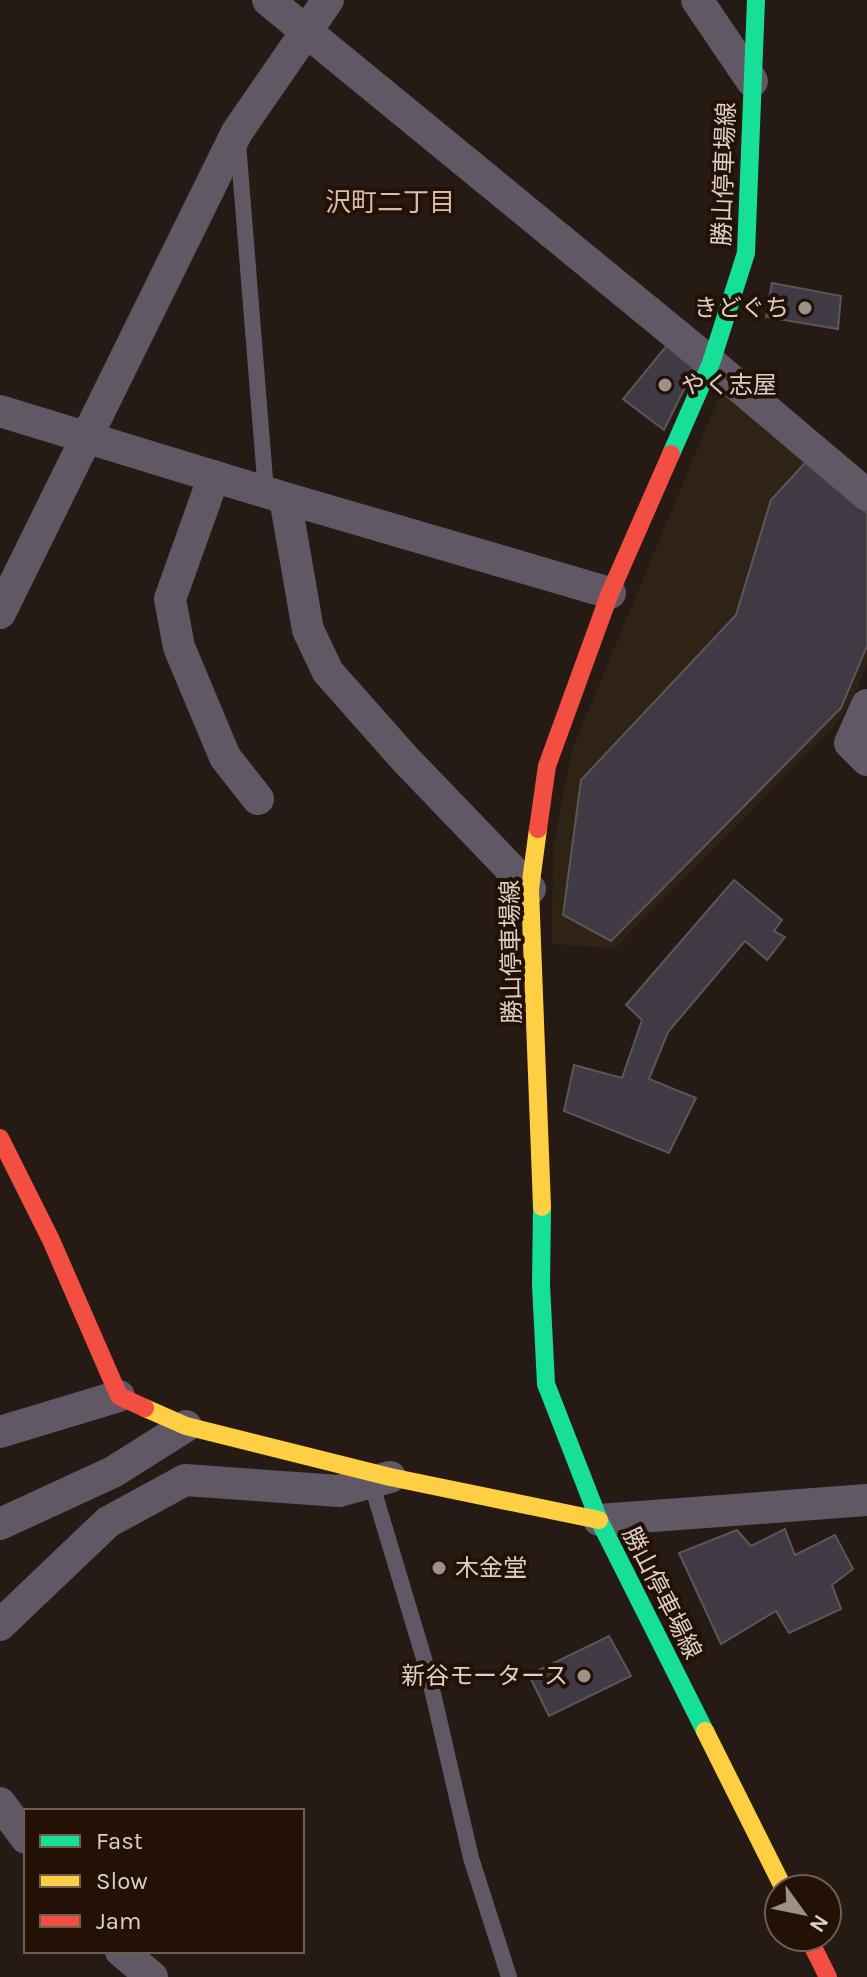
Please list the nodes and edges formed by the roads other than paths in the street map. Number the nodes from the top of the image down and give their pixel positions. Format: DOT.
graph roads {
  1 [pos="268,0"];
  2 [pos="328,0"];
  3 [pos="697,0"];
  4 [pos="756,0"];
  5 [pos="308,31"];
  6 [pos="752,81"];
  7 [pos="237,132"];
  8 [pos="711,363"];
  9 [pos="0,411"];
  10 [pos="85,438"];
  11 [pos="214,476"];
  12 [pos="275,495"];
  13 [pos="867,495"];
  14 [pos="610,593"];
  15 [pos="0,613"];
  16 [pos="867,705"];
  17 [pos="867,760"];
  18 [pos="258,799"];
  19 [pos="530,889"];
  20 [pos="0,1138"];
  21 [pos="119,1396"];
  22 [pos="186,1426"];
  23 [pos="0,1432"];
  24 [pos="381,1480"];
  25 [pos="867,1500"];
  26 [pos="599,1520"];
  27 [pos="0,1524"];
  28 [pos="0,1625"];
  29 [pos="0,1803"];
  30 [pos="24,1835"];
  31 [pos="776,1873"];
  32 [pos="123,1953"];
  33 [pos="816,1953"];
  34 [pos="152,1977"];
  35 [pos="509,1977"];
  36 [pos="828,1977"];
  1 -- 5 [label="street"];
  2 -- 5 [label="street"];
  3 -- 6 [label="street"];
  4 -- 6 [label="main road, 勝山停車場線"];
  5 -- 7 [label="street"];
  5 -- 8 [label="street"];
  6 -- 8 [label="main road, 勝山停車場線"];
  7 -- 10 [label="street"];
  7 -- 12 [label="lane"];
  8 -- 13 [label="street"];
  8 -- 14 [label="main road, 勝山停車場線"];
  9 -- 10 [label="street"];
  10 -- 11 [label="street"];
  10 -- 15 [label="street"];
  11 -- 12 [label="street"];
  11 -- 18 [label="street"];
  12 -- 14 [label="street"];
  12 -- 19 [label="street"];
  14 -- 19 [label="main road, 勝山停車場線"];
  16 -- 17 [label="street"];
  19 -- 26 [label="main road, 勝山停車場線"];
  20 -- 21 [label="main road"];
  21 -- 22 [label="main road"];
  21 -- 23 [label="street"];
  22 -- 24 [label="main road"];
  22 -- 27 [label="street"];
  24 -- 26 [label="main road"];
  24 -- 28 [label="street"];
  24 -- 35 [label="lane"];
  25 -- 26 [label="street"];
  26 -- 31 [label="main road, 勝山停車場線"];
  29 -- 30 [label="street"];
  32 -- 34 [label="street"];
  33 -- 36 [label="main road"];
}
